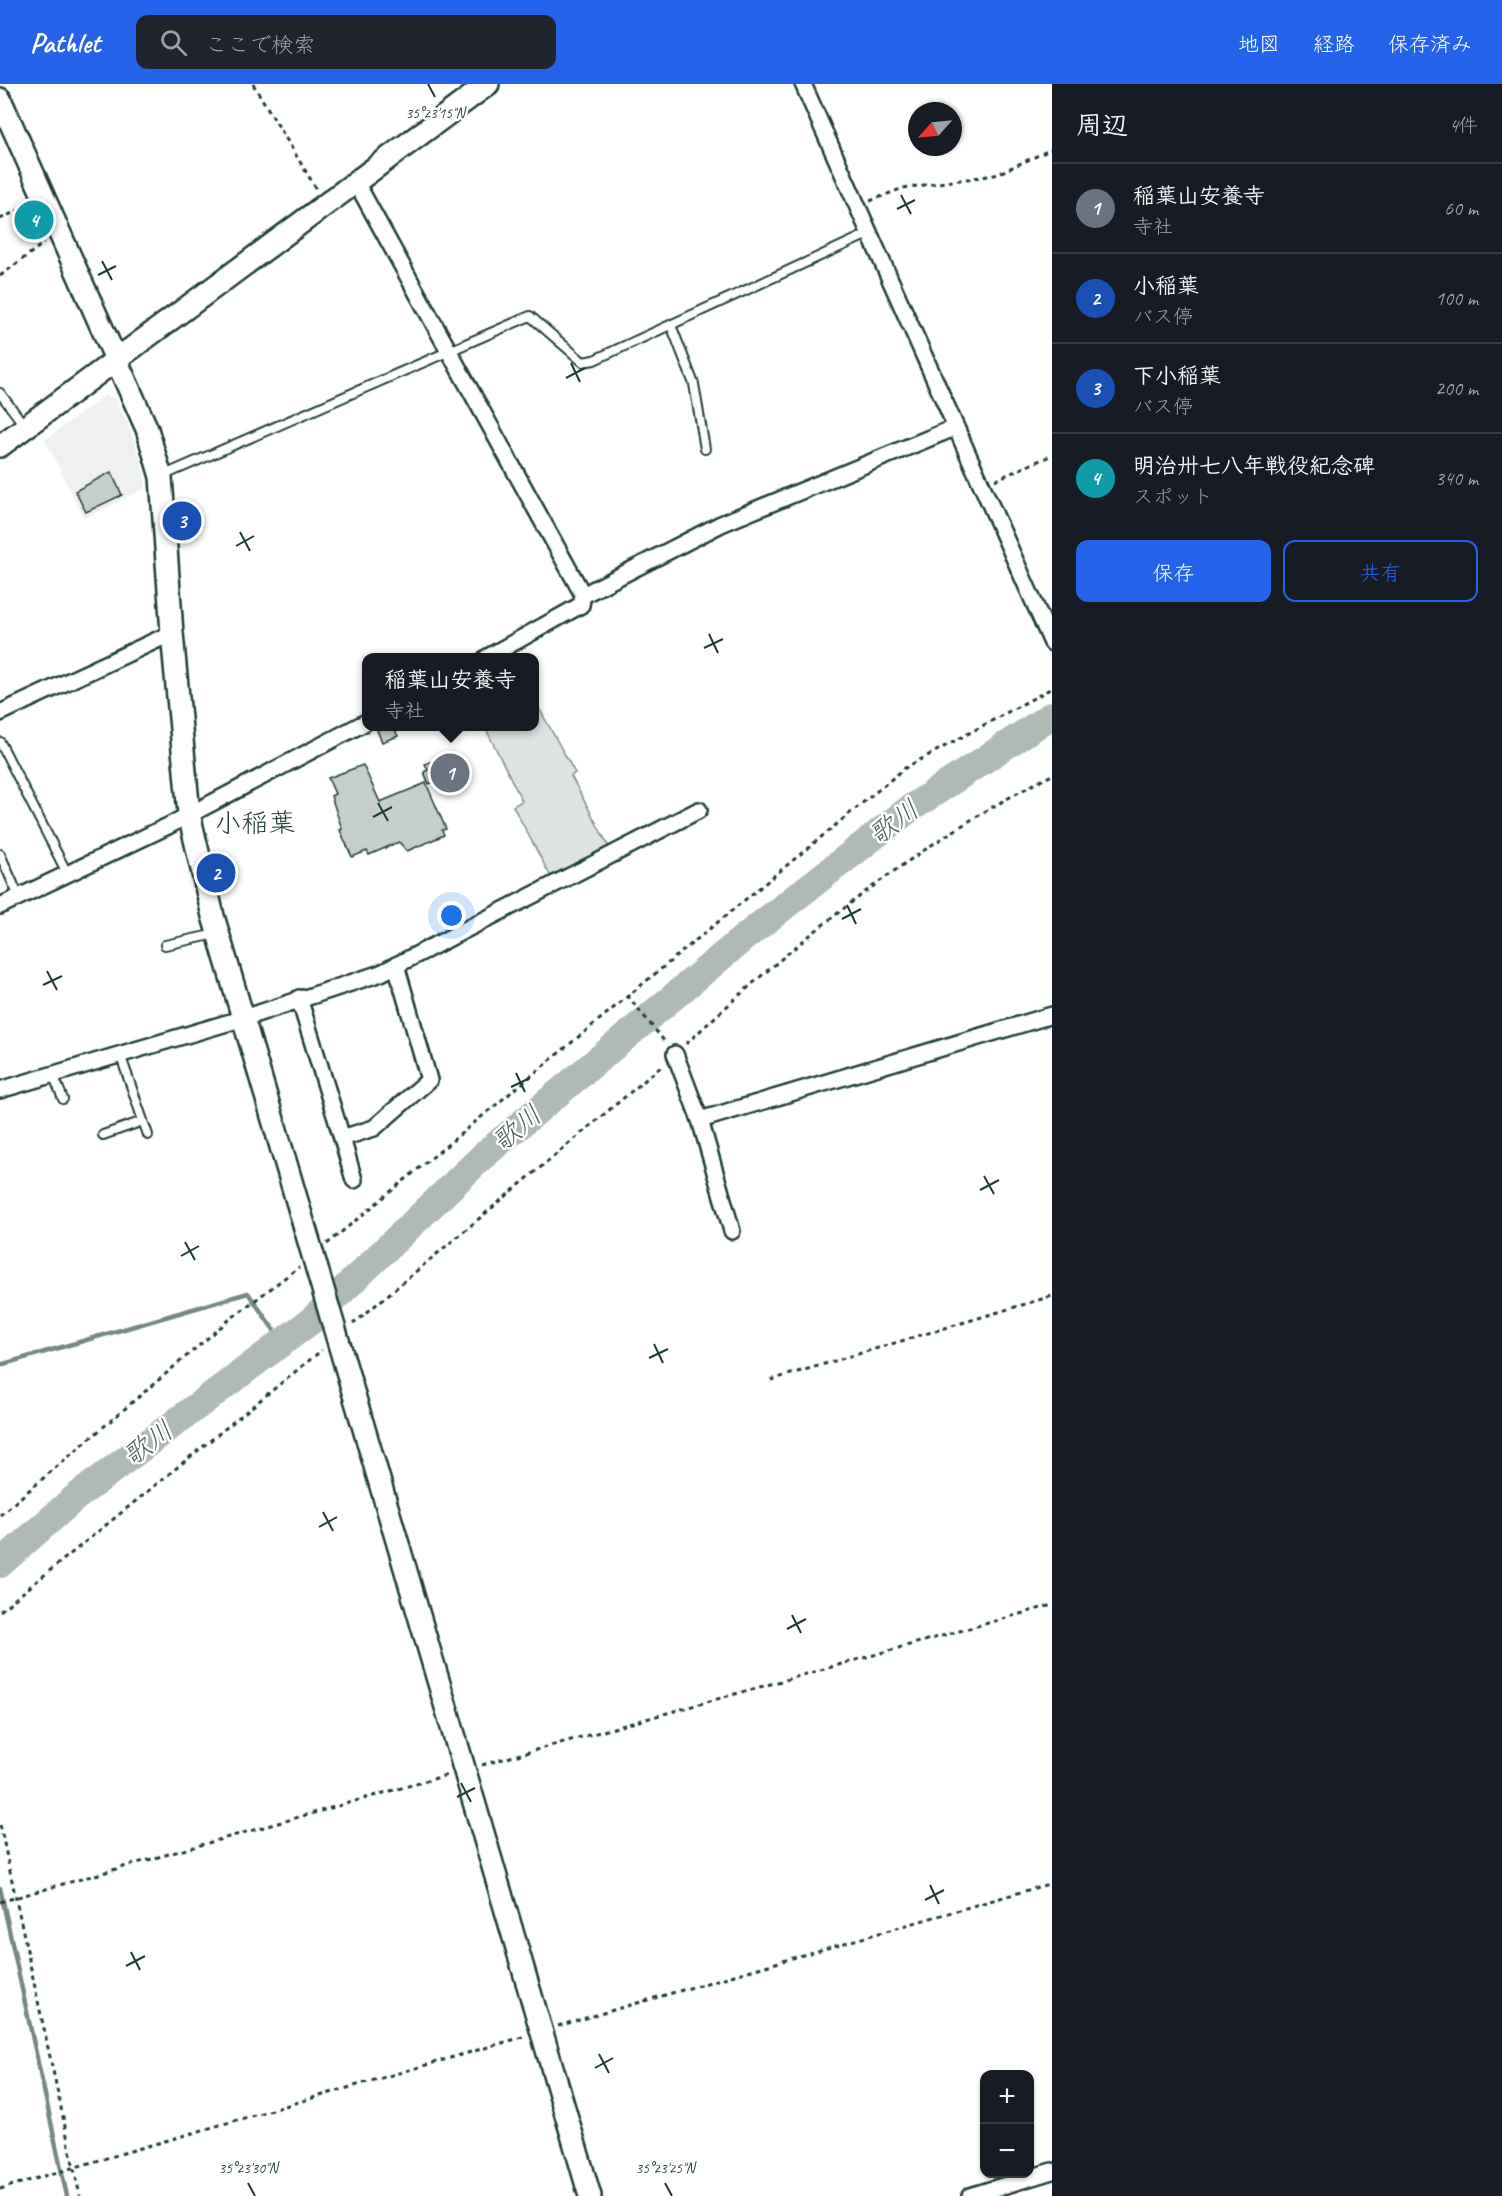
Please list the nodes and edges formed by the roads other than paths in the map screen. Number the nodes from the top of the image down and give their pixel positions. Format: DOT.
graph roads {
  1 [pos="488,84"];
  2 [pos="803,84"];
  3 [pos="0,99"];
  4 [pos="356,182"];
  5 [pos="868,234"];
  6 [pos="671,325"];
  7 [pos="447,351"];
  8 [pos="117,362"];
  9 [pos="0,393"];
  10 [pos="25,426"];
  11 [pos="954,428"];
  12 [pos="0,446"];
  13 [pos="705,449"];
  14 [pos="161,477"];
  15 [pos="583,595"];
  16 [pos="172,633"];
  17 [pos="1052,643"];
  18 [pos="493,653"];
  19 [pos="0,713"];
  20 [pos="362,724"];
  21 [pos="0,741"];
  22 [pos="699,810"];
  23 [pos="189,814"];
  24 [pos="0,854"];
  25 [pos="68,875"];
  26 [pos="19,897"];
  27 [pos="0,906"];
  28 [pos="218,934"];
  29 [pos="165,945"];
  30 [pos="396,965"];
  31 [pos="299,998"];
  32 [pos="1052,1015"];
  33 [pos="243,1018"];
  34 [pos="120,1053"];
  35 [pos="675,1054"];
  36 [pos="53,1074"];
  37 [pos="0,1090"];
  38 [pos="63,1099"];
  39 [pos="700,1120"];
  40 [pos="143,1121"];
  41 [pos="103,1135"];
  42 [pos="147,1135"];
  43 [pos="342,1138"];
  44 [pos="354,1180"];
  45 [pos="732,1231"];
  46 [pos="1052,2170"];
  47 [pos="590,2196"];
  48 [pos="970,2196"];
  1 -- 4 [label="street"];
  2 -- 5 [label="street"];
  3 -- 8 [label="street"];
  4 -- 7 [label="street"];
  4 -- 8 [label="street"];
  5 -- 6 [label="lane"];
  5 -- 11 [label="street"];
  6 -- 7 [label="lane"];
  6 -- 13 [label="lane"];
  7 -- 14 [label="lane"];
  7 -- 15 [label="street"];
  8 -- 10 [label="street"];
  8 -- 14 [label="street"];
  9 -- 10 [label="lane"];
  10 -- 12 [label="street"];
  11 -- 15 [label="street"];
  11 -- 17 [label="street"];
  14 -- 16 [label="street"];
  15 -- 18 [label="street"];
  16 -- 19 [label="street"];
  16 -- 23 [label="street"];
  20 -- 23 [label="street"];
  21 -- 25 [label="lane"];
  22 -- 30 [label="street"];
  23 -- 25 [label="street"];
  23 -- 28 [label="street"];
  24 -- 26 [label="lane"];
  25 -- 26 [label="street"];
  26 -- 27 [label="street"];
  28 -- 29 [label="lane"];
  28 -- 33 [label="street"];
  30 -- 31 [label="street"];
  30 -- 43 [label="street"];
  31 -- 33 [label="street"];
  31 -- 43 [label="street"];
  32 -- 39 [label="street"];
  33 -- 34 [label="street"];
  33 -- 47 [label="street"];
  34 -- 36 [label="street"];
  34 -- 40 [label="lane"];
  35 -- 39 [label="street"];
  36 -- 37 [label="street"];
  36 -- 38 [label="lane"];
  39 -- 45 [label="street"];
  40 -- 41 [label="lane"];
  40 -- 42 [label="lane"];
  43 -- 44 [label="street"];
  46 -- 48 [label="street"];
}
